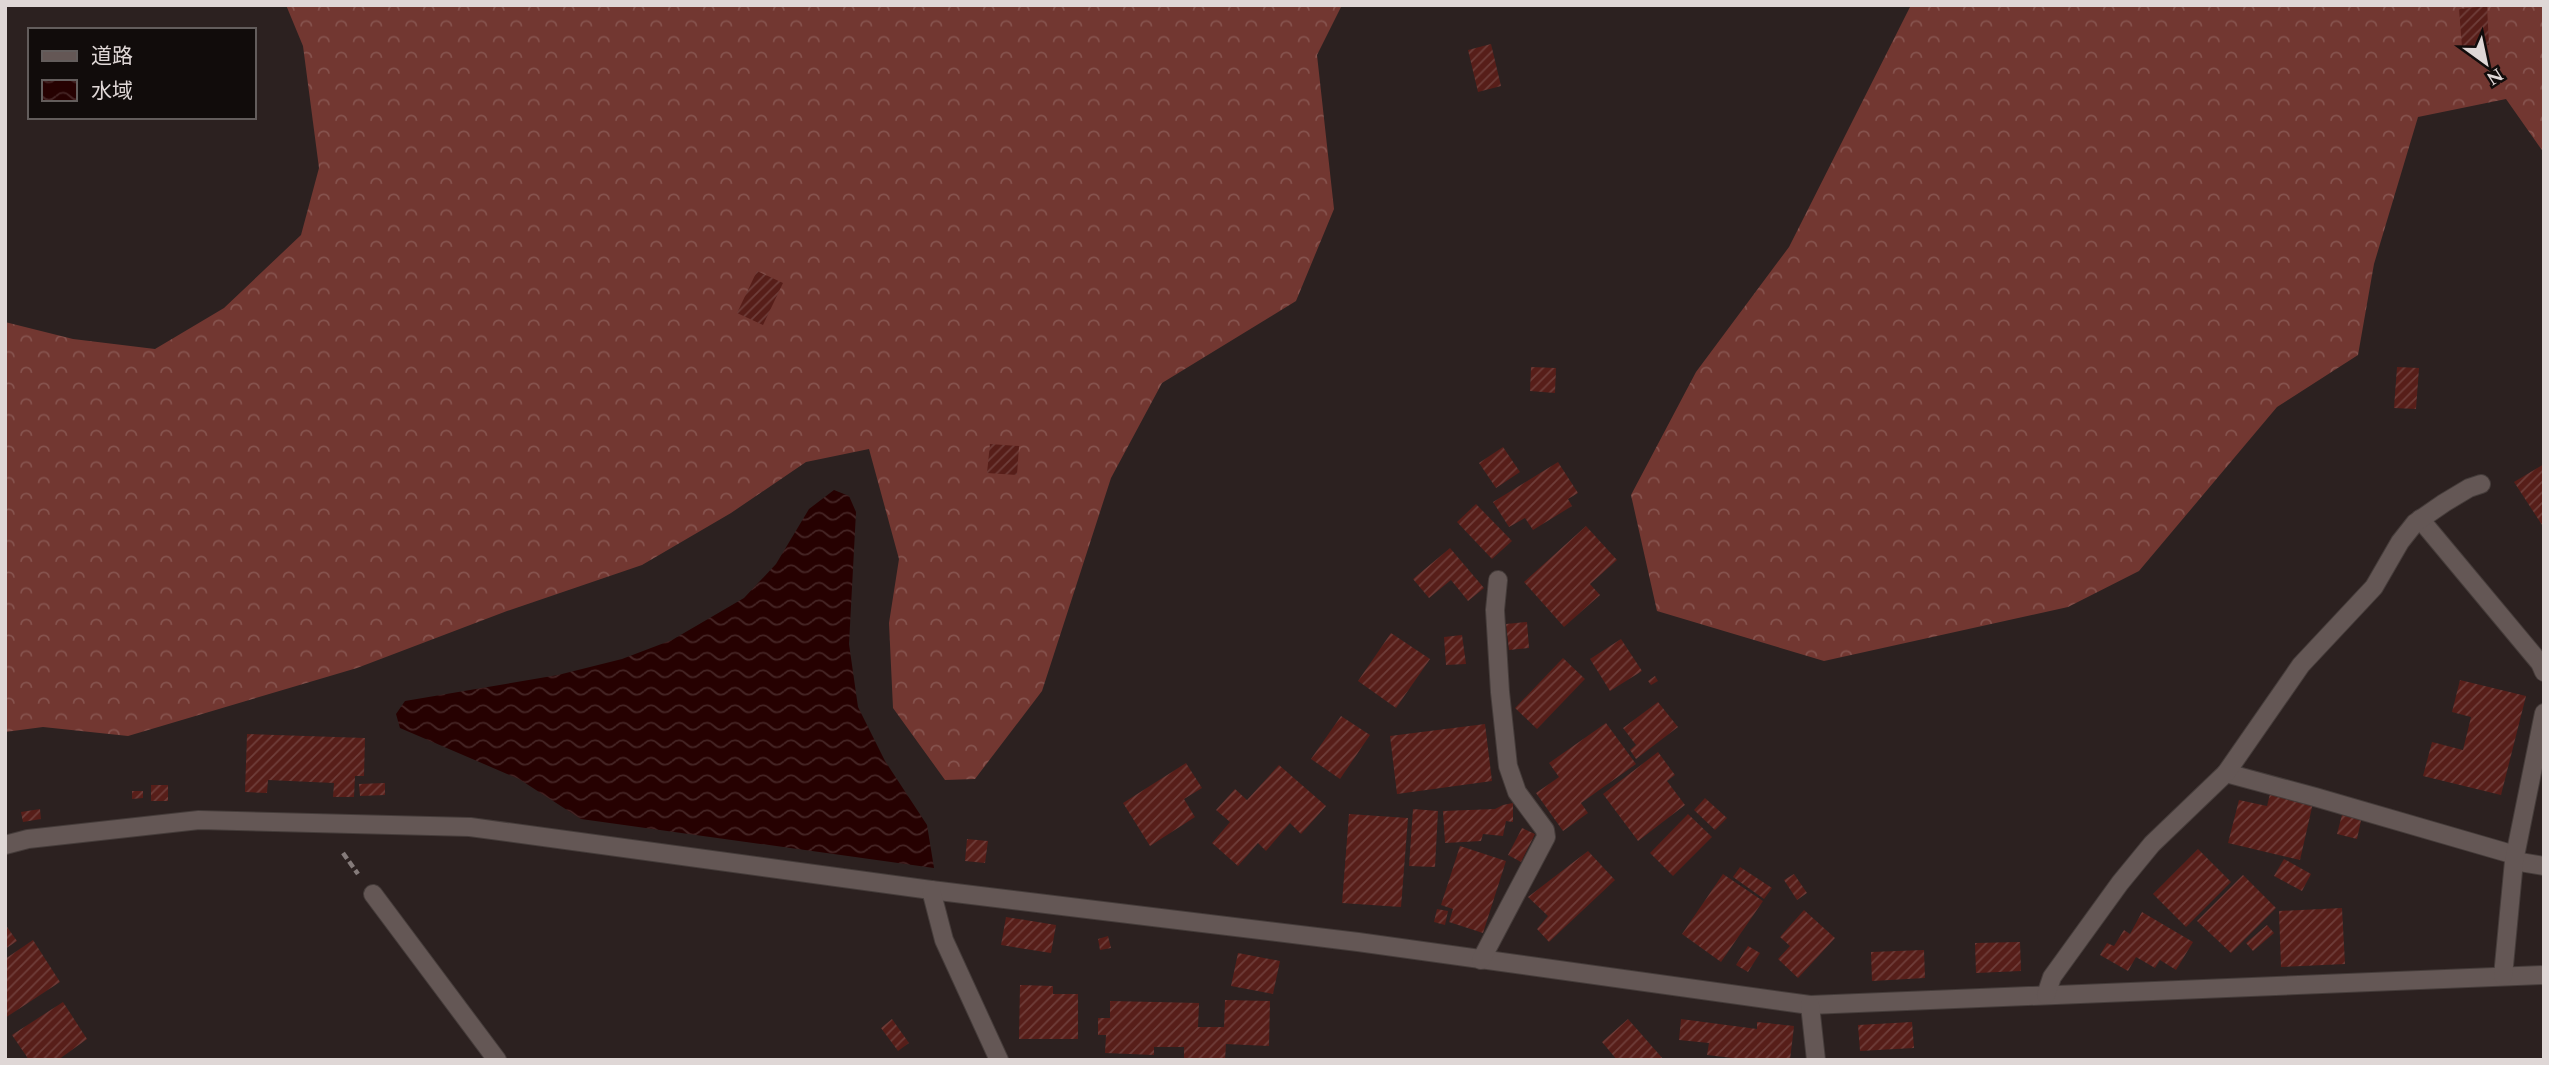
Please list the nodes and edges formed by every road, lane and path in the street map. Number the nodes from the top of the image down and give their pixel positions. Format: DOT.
graph roads {
  1 [pos="2481,484"];
  2 [pos="2420,519"];
  3 [pos="1498,580"];
  4 [pos="2544,672"];
  5 [pos="2544,713"];
  6 [pos="2227,774"];
  7 [pos="321,824"];
  8 [pos="5,845"];
  9 [pos="2514,858"];
  10 [pos="2544,866"];
  11 [pos="931,890"];
  12 [pos="373,894"];
  13 [pos="1481,960"];
  14 [pos="2544,975"];
  15 [pos="2503,976"];
  16 [pos="2046,995"];
  17 [pos="1810,1005"];
  18 [pos="497,1060"];
  19 [pos="999,1060"];
  20 [pos="1816,1060"];
  1 -- 2 [label="street"];
  2 -- 4 [label="street"];
  2 -- 6 [label="street"];
  3 -- 13 [label="street"];
  5 -- 9 [label="street"];
  6 -- 9 [label="street"];
  6 -- 16 [label="street"];
  7 -- 8 [label="street"];
  7 -- 11 [label="street"];
  7 -- 12 [label="path"];
  9 -- 10 [label="street"];
  9 -- 15 [label="street"];
  11 -- 13 [label="street"];
  11 -- 19 [label="street"];
  12 -- 18 [label="street"];
  13 -- 17 [label="street"];
  14 -- 15 [label="street"];
  15 -- 16 [label="street"];
  16 -- 17 [label="street"];
  17 -- 20 [label="street"];
}
